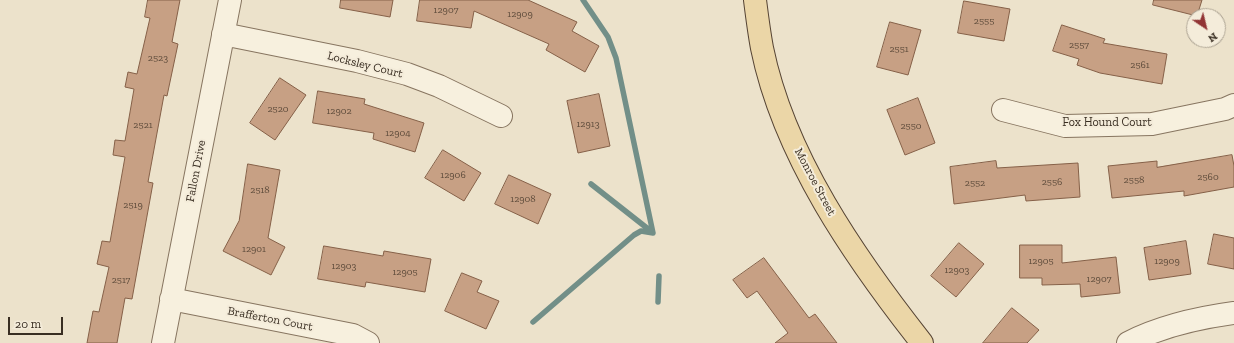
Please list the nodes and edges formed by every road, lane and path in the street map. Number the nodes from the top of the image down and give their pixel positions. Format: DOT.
graph roads {
  1 [pos="230,0"];
  2 [pos="754,0"];
  3 [pos="223,34"];
  4 [pos="1234,105"];
  5 [pos="1003,110"];
  6 [pos="501,116"];
  7 [pos="171,299"];
  8 [pos="1234,313"];
  9 [pos="163,343"];
  10 [pos="368,343"];
  11 [pos="922,343"];
  12 [pos="1128,343"];
  1 -- 3 [label="street, Fallon Drive"];
  2 -- 11 [label="main road, Monroe Street"];
  3 -- 6 [label="street, Locksley Court"];
  3 -- 7 [label="street, Fallon Drive"];
  4 -- 5 [label="street, Fox Hound Court"];
  7 -- 9 [label="street, Fallon Drive"];
  7 -- 10 [label="street, Brafferton Court"];
  8 -- 12 [label="street"];
}
